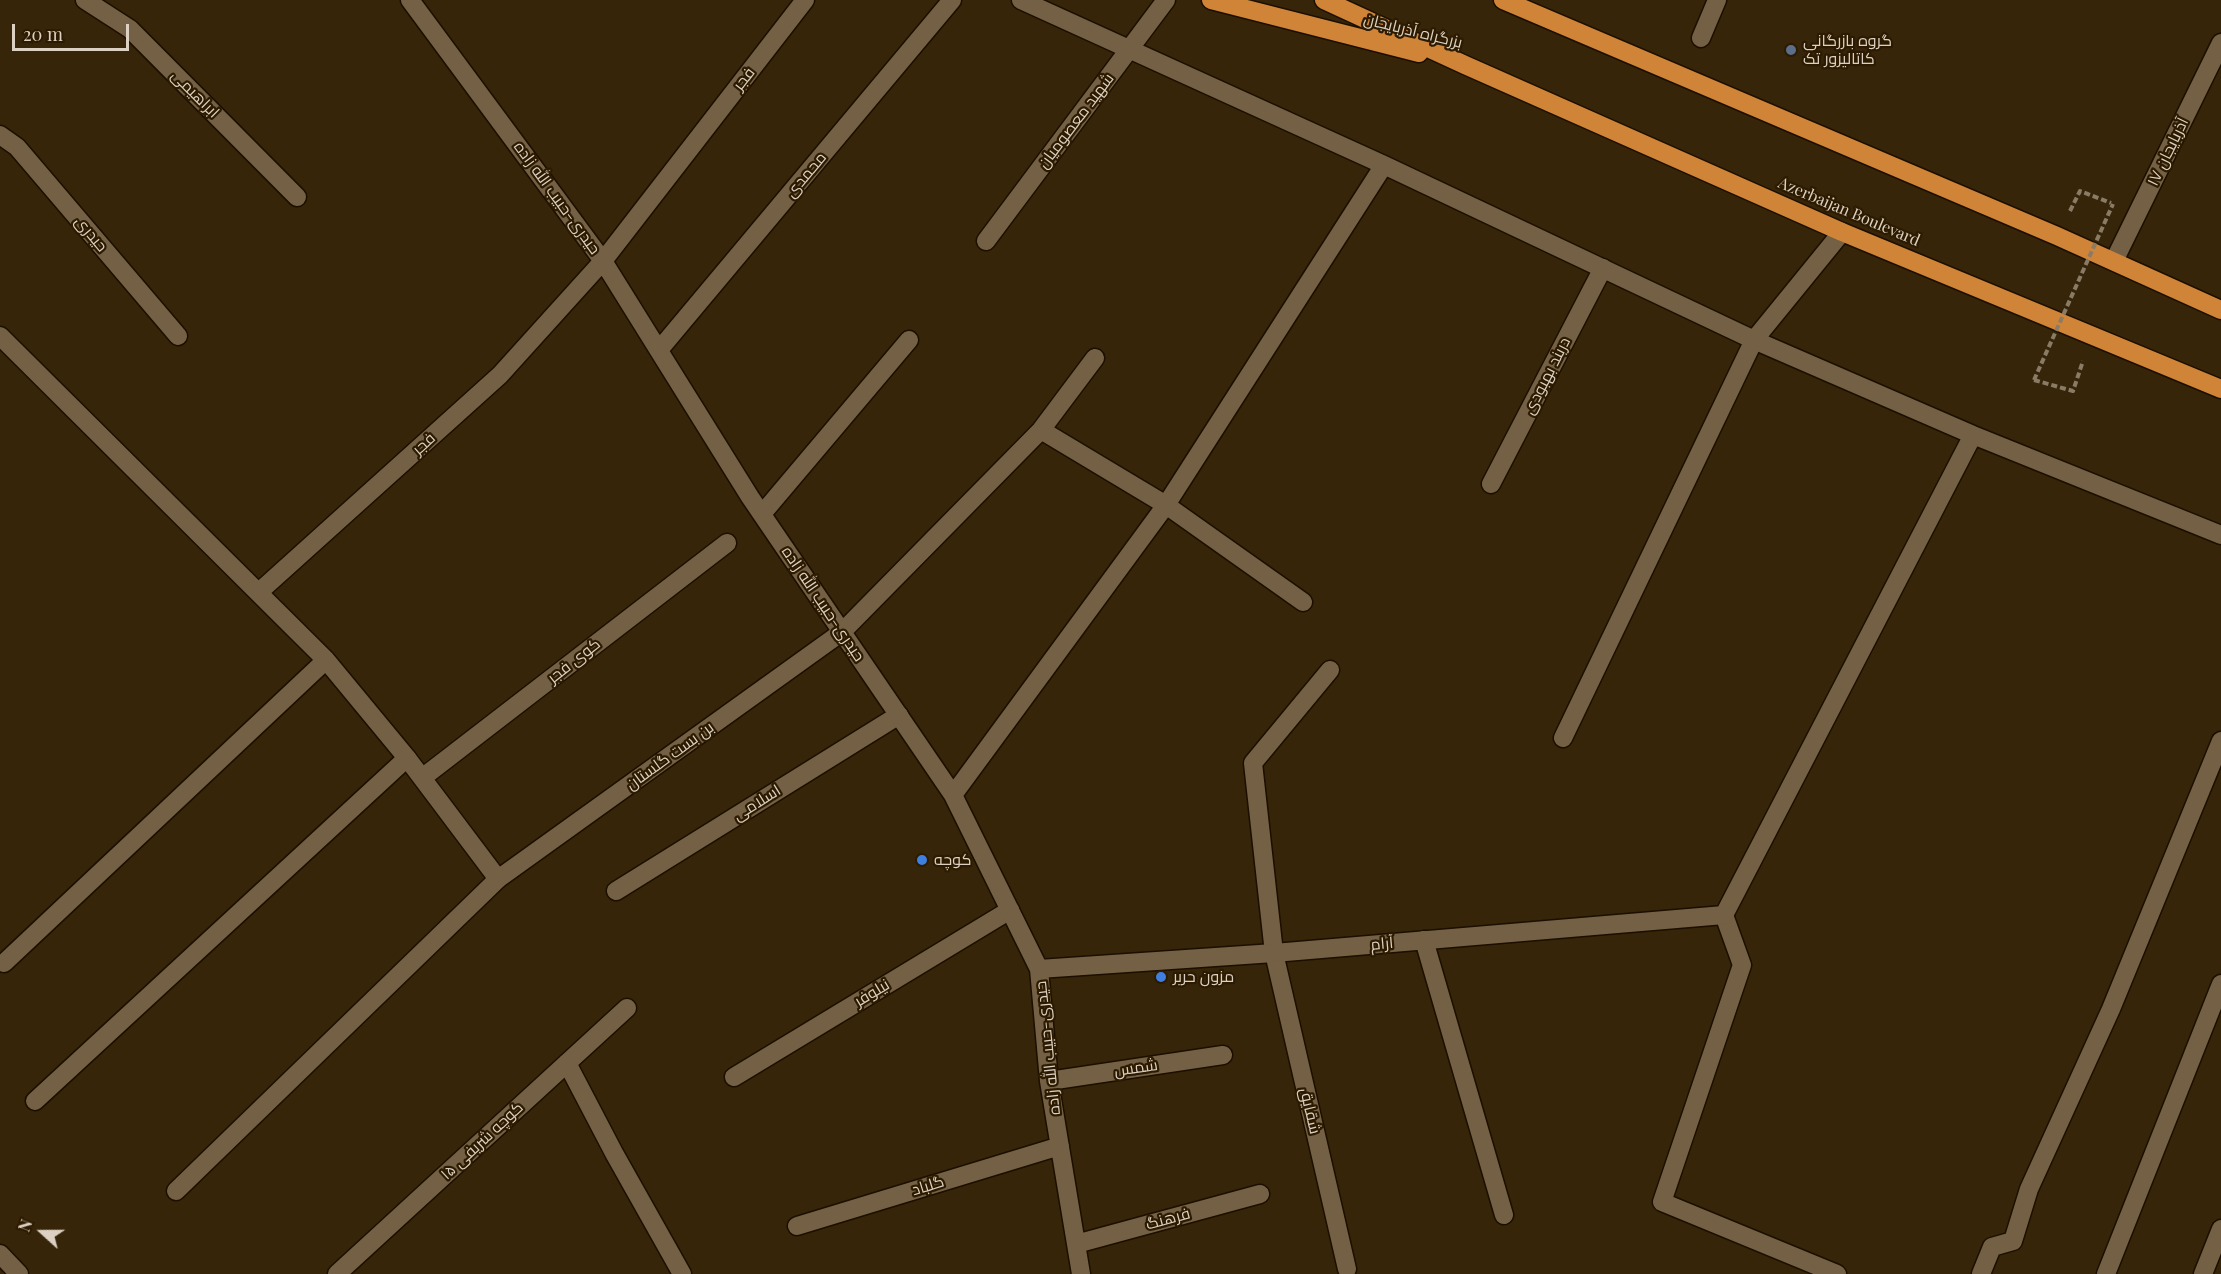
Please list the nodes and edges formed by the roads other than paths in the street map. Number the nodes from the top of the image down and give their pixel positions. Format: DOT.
graph roads {
  1 [pos="85,0"];
  2 [pos="410,0"];
  3 [pos="805,0"];
  4 [pos="952,0"];
  5 [pos="1021,0"];
  6 [pos="1166,0"];
  7 [pos="1211,0"];
  8 [pos="1324,0"];
  9 [pos="1503,0"];
  10 [pos="1718,0"];
  11 [pos="1701,38"];
  12 [pos="2221,44"];
  13 [pos="1129,49"];
  14 [pos="1465,65"];
  15 [pos="0,135"];
  16 [pos="1384,165"];
  17 [pos="297,197"];
  18 [pos="1842,231"];
  19 [pos="986,241"];
  20 [pos="603,261"];
  21 [pos="2115,261"];
  22 [pos="1602,268"];
  23 [pos="2221,310"];
  24 [pos="0,336"];
  25 [pos="178,336"];
  26 [pos="909,340"];
  27 [pos="1754,340"];
  28 [pos="659,350"];
  29 [pos="1095,358"];
  30 [pos="2221,389"];
  31 [pos="1041,430"];
  32 [pos="1973,435"];
  33 [pos="1491,484"];
  34 [pos="1166,505"];
  35 [pos="762,514"];
  36 [pos="2221,535"];
  37 [pos="727,543"];
  38 [pos="259,592"];
  39 [pos="1303,602"];
  40 [pos="842,632"];
  41 [pos="326,660"];
  42 [pos="1330,670"];
  43 [pos="899,715"];
  44 [pos="1563,738"];
  45 [pos="2221,741"];
  46 [pos="407,758"];
  47 [pos="422,778"];
  48 [pos="953,795"];
  49 [pos="498,879"];
  50 [pos="616,891"];
  51 [pos="1010,910"];
  52 [pos="1724,915"];
  53 [pos="1424,940"];
  54 [pos="1274,953"];
  55 [pos="4,963"];
  56 [pos="1039,969"];
  57 [pos="2221,984"];
  58 [pos="627,1008"];
  59 [pos="1223,1055"];
  60 [pos="567,1064"];
  61 [pos="734,1077"];
  62 [pos="1049,1081"];
  63 [pos="35,1101"];
  64 [pos="1060,1146"];
  65 [pos="176,1191"];
  66 [pos="1260,1194"];
  67 [pos="1504,1215"];
  68 [pos="797,1226"];
  69 [pos="2221,1230"];
  70 [pos="1076,1244"];
  71 [pos="0,1254"];
  72 [pos="1347,1269"];
  73 [pos="19,1274"];
  74 [pos="337,1274"];
  75 [pos="682,1274"];
  76 [pos="1081,1274"];
  77 [pos="1837,1274"];
  78 [pos="1981,1274"];
  79 [pos="2106,1274"];
  80 [pos="2203,1274"];
  1 -- 17 [label="street, ابراهیمی"];
  2 -- 20 [label="street, حیدری-حبیب الله زاده"];
  3 -- 20 [label="street, فجر"];
  4 -- 28 [label="street, محمدی"];
  5 -- 13 [label="street"];
  6 -- 13 [label="street, شهید معصومیان"];
  7 -- 14 [label="highway, بزرگراه آذربایجان"];
  8 -- 14 [label="highway"];
  9 -- 21 [label="highway"];
  10 -- 11 [label="street"];
  12 -- 21 [label="street, آذربایجان ۱۷"];
  13 -- 16 [label="street"];
  13 -- 19 [label="street, شهید معصومیان"];
  14 -- 18 [label="highway, Azerbaijan Boulevard"];
  15 -- 25 [label="street, حیدری"];
  16 -- 22 [label="street"];
  16 -- 34 [label="street"];
  18 -- 27 [label="street"];
  18 -- 30 [label="highway, Azerbaijan Boulevard"];
  20 -- 28 [label="street, حیدری-حبیب الله زاده"];
  20 -- 38 [label="street, فجر"];
  21 -- 23 [label="highway"];
  22 -- 27 [label="street"];
  22 -- 33 [label="street, دربند بهبودی"];
  24 -- 38 [label="street"];
  26 -- 35 [label="street"];
  27 -- 32 [label="street"];
  27 -- 44 [label="street"];
  28 -- 35 [label="street, حیدری-حبیب الله زاده"];
  29 -- 31 [label="street, بن بست گلستان"];
  31 -- 34 [label="street"];
  31 -- 40 [label="street, بن بست گلستان"];
  32 -- 36 [label="street"];
  32 -- 52 [label="street"];
  34 -- 39 [label="street"];
  34 -- 48 [label="street"];
  35 -- 40 [label="street, حیدری-حبیب الله زاده"];
  37 -- 47 [label="street, کوی فجر"];
  38 -- 41 [label="street"];
  40 -- 43 [label="street, حیدری-حبیب الله زاده"];
  40 -- 49 [label="street, بن بست گلستان"];
  41 -- 46 [label="street"];
  41 -- 55 [label="street"];
  42 -- 54 [label="street, شقایق"];
  43 -- 48 [label="street, حیدری-حبیب الله زاده"];
  43 -- 50 [label="street, اسلامی"];
  45 -- 78 [label="street"];
  46 -- 47 [label="street"];
  46 -- 63 [label="street"];
  47 -- 49 [label="street"];
  48 -- 51 [label="street, حیدری-حبیب الله زاده"];
  49 -- 65 [label="street, بن بست گلستان"];
  51 -- 56 [label="street, حیدری-حبیب الله زاده"];
  51 -- 61 [label="street, نیلوفر"];
  52 -- 53 [label="street, آرام"];
  52 -- 77 [label="street"];
  53 -- 54 [label="street, آرام"];
  53 -- 67 [label="street"];
  54 -- 56 [label="street, آرام"];
  54 -- 72 [label="street, شقایق"];
  56 -- 62 [label="street, حیدری-حبیب الله زاده"];
  57 -- 79 [label="street"];
  58 -- 60 [label="street, کوچه شریفی ۱۵"];
  59 -- 62 [label="street, شمس"];
  60 -- 74 [label="street, کوچه شریفی ۱۵"];
  60 -- 75 [label="street"];
  62 -- 64 [label="street, حیدری-حبیب الله زاده"];
  64 -- 68 [label="street, گلباد"];
  64 -- 70 [label="street, حیدری-حبیب الله زاده"];
  66 -- 70 [label="street, فرهنگ"];
  69 -- 80 [label="street"];
  70 -- 76 [label="street, حیدری-حبیب الله زاده"];
  71 -- 73 [label="street"];
}
